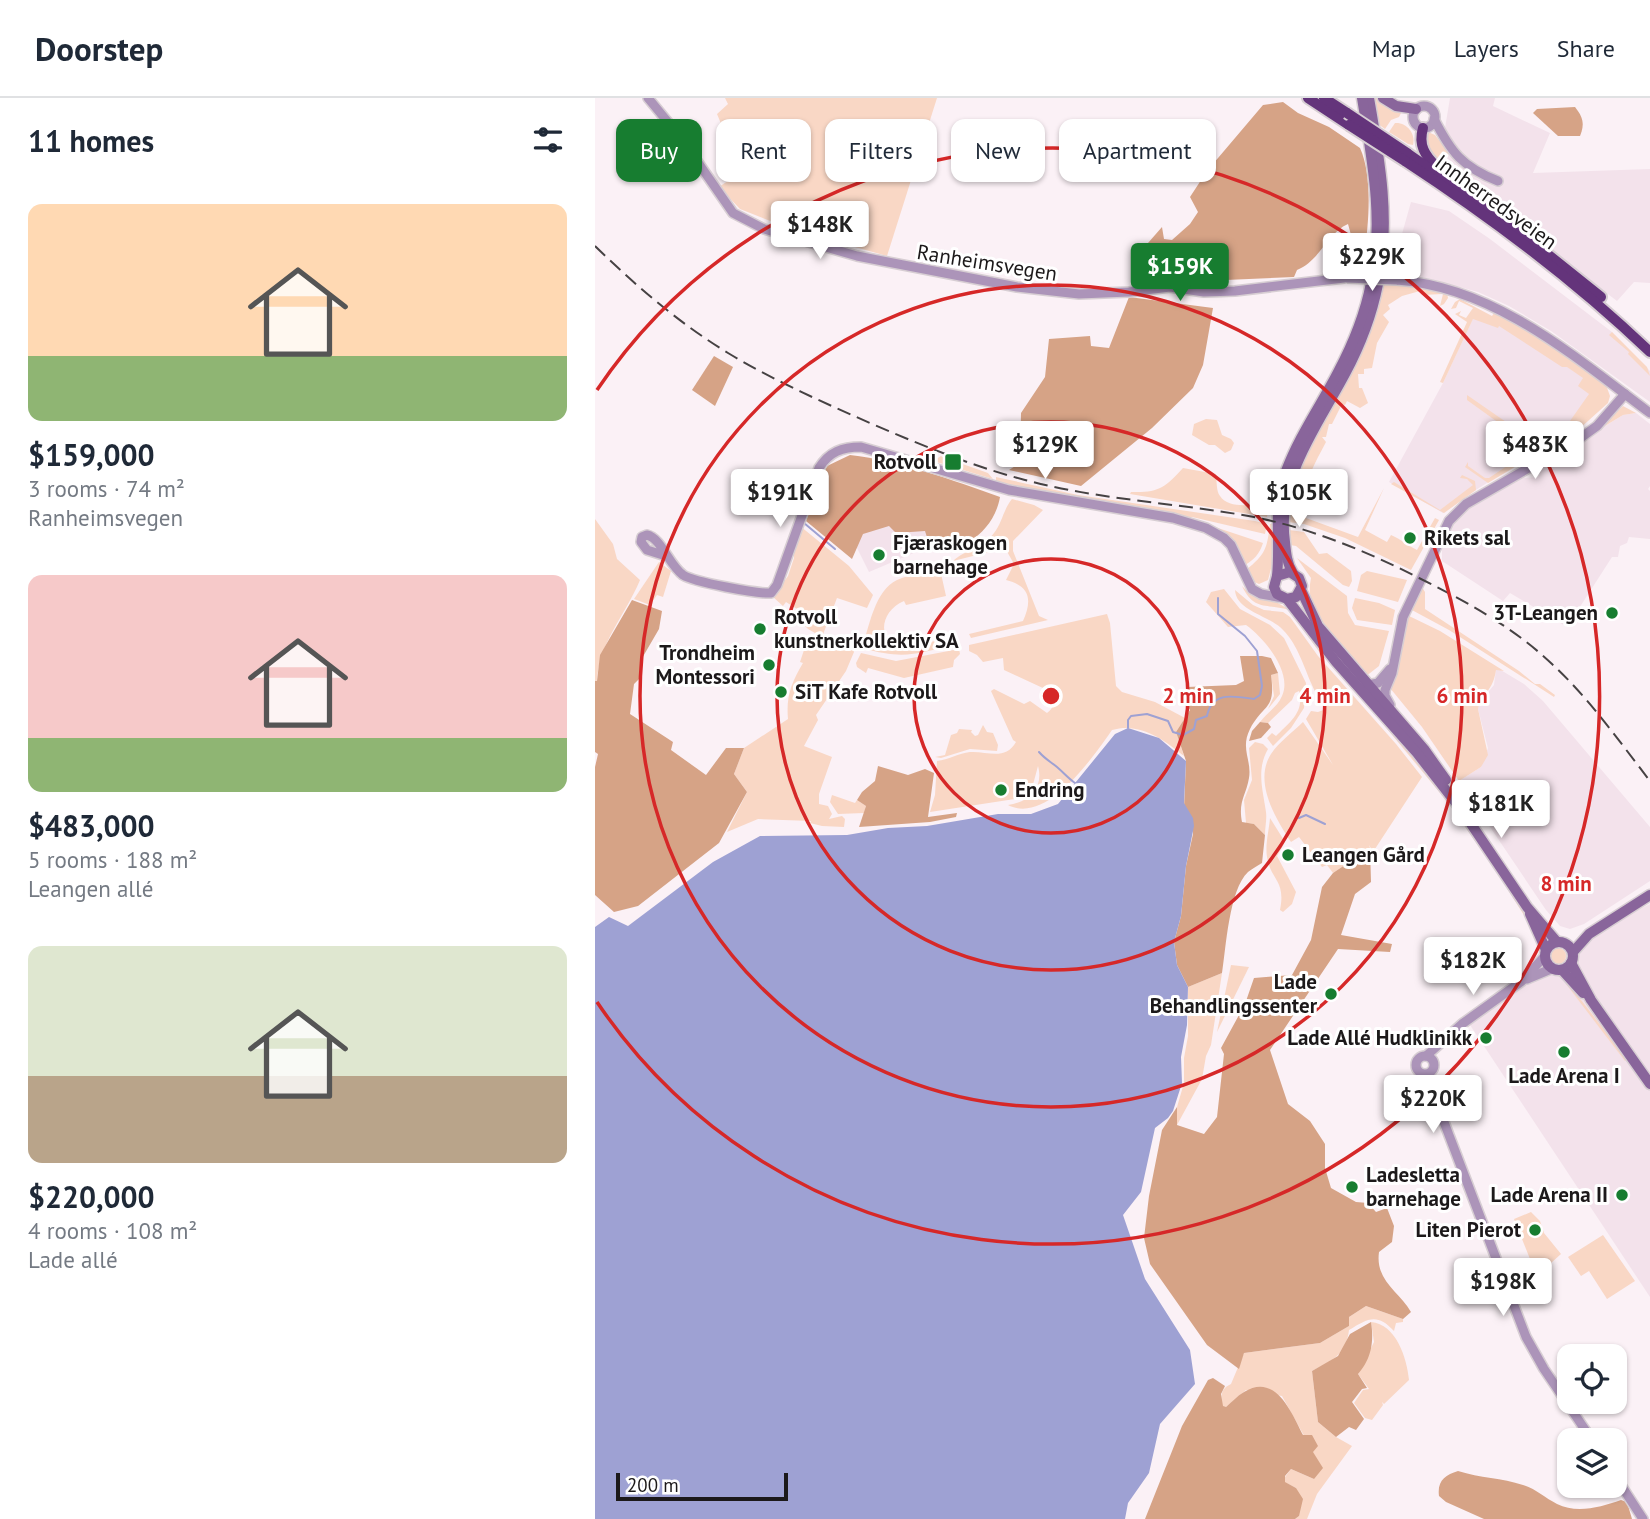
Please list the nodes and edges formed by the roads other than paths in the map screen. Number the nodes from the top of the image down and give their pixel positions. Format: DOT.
graph roads {
  1 [pos="647,98"];
  2 [pos="1308,98"];
  3 [pos="1324,98"];
  4 [pos="1362,98"];
  5 [pos="1369,98"];
  6 [pos="1383,98"];
  7 [pos="1431,98"];
  8 [pos="1420,105"];
  9 [pos="1348,119"];
  10 [pos="1429,121"];
  11 [pos="1406,157"];
  12 [pos="1498,181"];
  13 [pos="1465,192"];
  14 [pos="1647,341"];
  15 [pos="1650,354"];
  16 [pos="1625,394"];
  17 [pos="1650,413"];
  18 [pos="666,556"];
  19 [pos="1293,573"];
  20 [pos="1276,579"];
  21 [pos="1252,590"];
  22 [pos="1301,590"];
  23 [pos="1285,599"];
  24 [pos="1393,664"];
  25 [pos="1368,685"];
  26 [pos="1390,710"];
  27 [pos="1463,812"];
  28 [pos="1650,895"];
  29 [pos="1527,907"];
  30 [pos="1589,934"];
  31 [pos="1561,943"];
  32 [pos="1545,953"];
  33 [pos="1572,958"];
  34 [pos="1557,970"];
  35 [pos="1522,981"];
  36 [pos="1591,1000"];
  37 [pos="1430,1059"];
  38 [pos="1426,1074"];
  39 [pos="1650,1084"];
  40 [pos="1584,1428"];
  41 [pos="1627,1494"];
  42 [pos="1643,1519"];
  1 -- 16 [label="street, Ranheimsvegen, bridge"];
  2 -- 9 [label="highway, Innherredsveien"];
  3 -- 9 [label="highway, Innherredsveien"];
  4 -- 20 [label="main road"];
  5 -- 19 [label="main road"];
  6 -- 8 [label="main road"];
  7 -- 10 [label="street"];
  8 -- 10 [label="street"];
  8 -- 10 [label="street"];
  9 -- 11 [label="highway, Innherredsveien, bridge"];
  10 -- 12 [label="street"];
  10 -- 13 [label="highway"];
  11 -- 13 [label="highway, Innherredsveien"];
  11 -- 14 [label="highway, Innherredsveien"];
  13 -- 14 [label="highway, Innherredsveien"];
  14 -- 15 [label="highway"];
  16 -- 17 [label="street, Ranheimsvegen"];
  16 -- 24 [label="street"];
  18 -- 21 [label="street"];
  19 -- 20 [label="main road"];
  19 -- 22 [label="main road"];
  20 -- 21 [label="street"];
  20 -- 23 [label="main road"];
  21 -- 23 [label="street"];
  22 -- 23 [label="main road"];
  22 -- 25 [label="main road"];
  23 -- 27 [label="main road"];
  24 -- 25 [label="street"];
  24 -- 26 [label="street"];
  25 -- 26 [label="main road"];
  26 -- 27 [label="main road"];
  27 -- 29 [label="main road"];
  28 -- 30 [label="main road"];
  29 -- 31 [label="main road"];
  29 -- 32 [label="main road"];
  30 -- 31 [label="main road"];
  30 -- 33 [label="main road"];
  31 -- 32 [label="main road"];
  31 -- 33 [label="main road"];
  32 -- 34 [label="main road"];
  32 -- 35 [label="street"];
  33 -- 34 [label="main road"];
  33 -- 36 [label="main road"];
  34 -- 35 [label="street"];
  34 -- 36 [label="main road"];
  35 -- 37 [label="street"];
  36 -- 39 [label="main road"];
  37 -- 38 [label="street"];
  37 -- 38 [label="street"];
  38 -- 40 [label="street"];
  41 -- 42 [label="street"];
}
